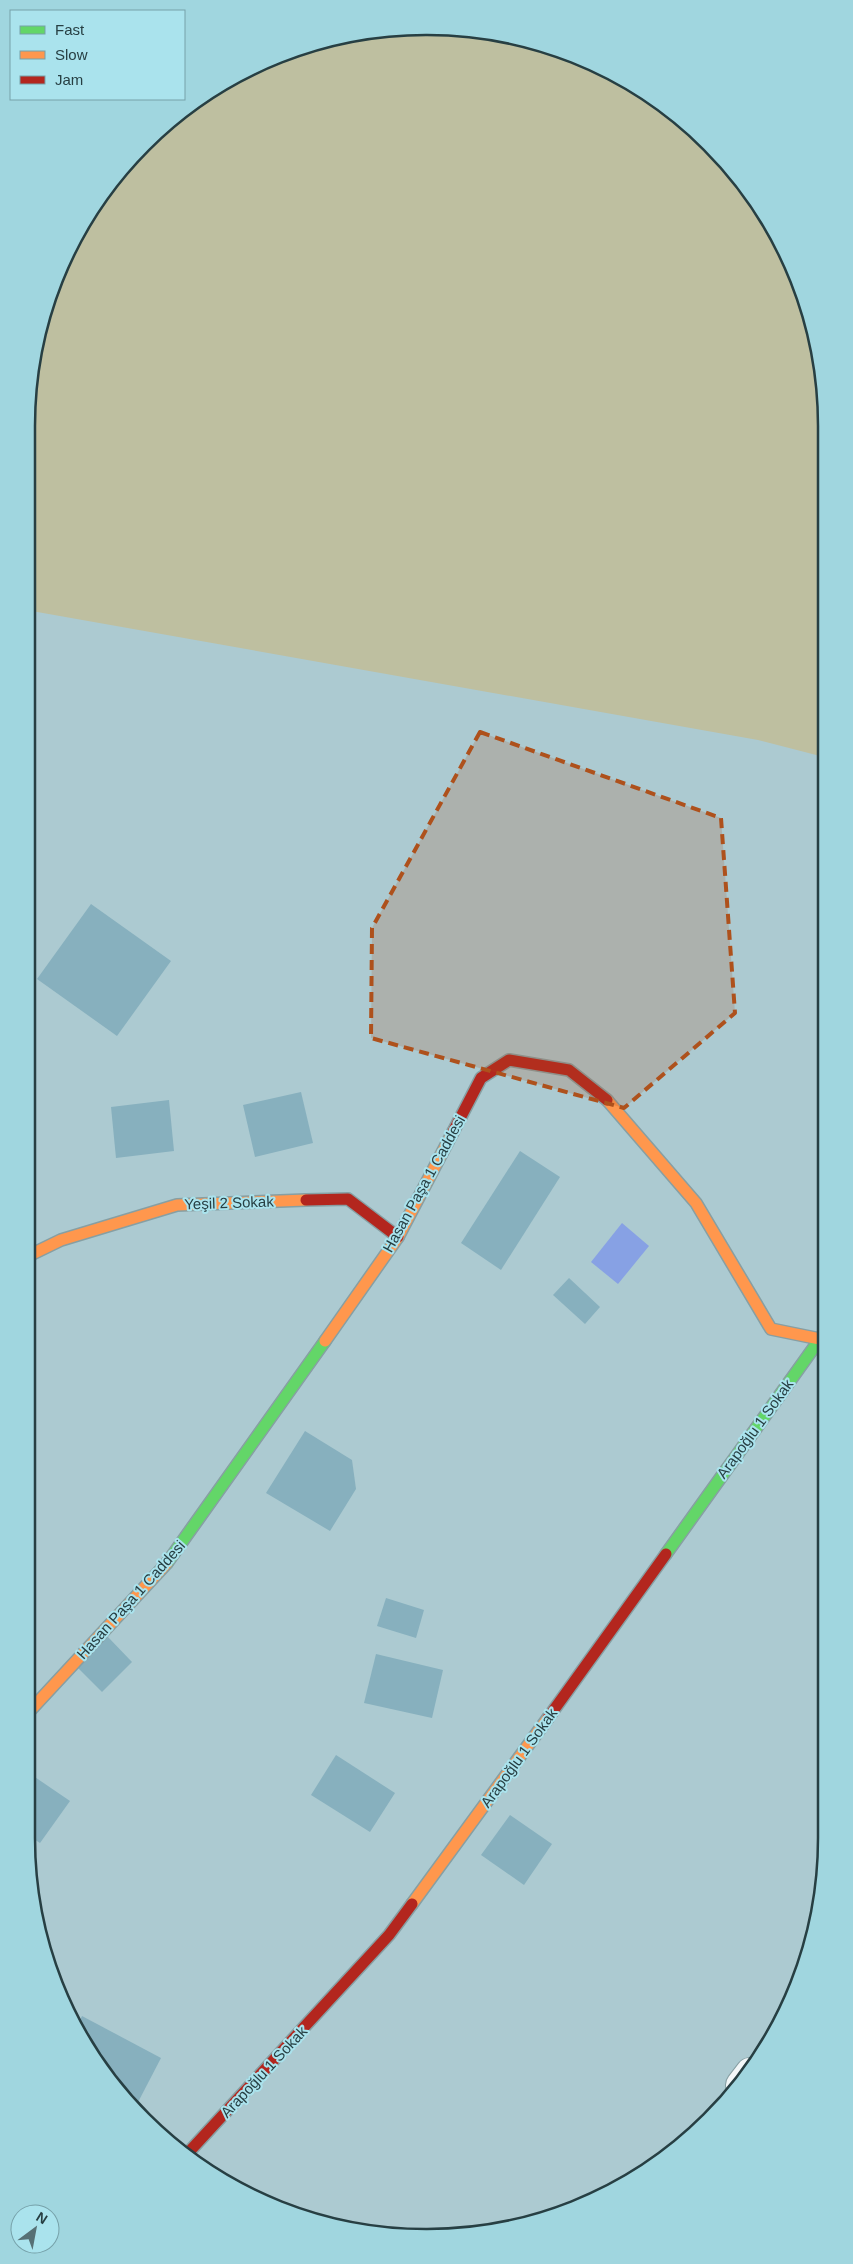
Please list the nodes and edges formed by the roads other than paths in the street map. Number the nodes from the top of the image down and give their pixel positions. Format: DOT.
graph roads {
  1 [pos="398,1237"];
  2 [pos="35,1253"];
  3 [pos="818,1335"];
  4 [pos="818,1341"];
  5 [pos="35,1705"];
  6 [pos="191,2150"];
  1 -- 2 [label="street, Yeşil 2 Sokak"];
  1 -- 3 [label="street, Hasan Paşa 1 Caddesi"];
  1 -- 5 [label="street, Hasan Paşa 1 Caddesi"];
  4 -- 6 [label="street, Arapoğlu 1 Sokak"];
}
